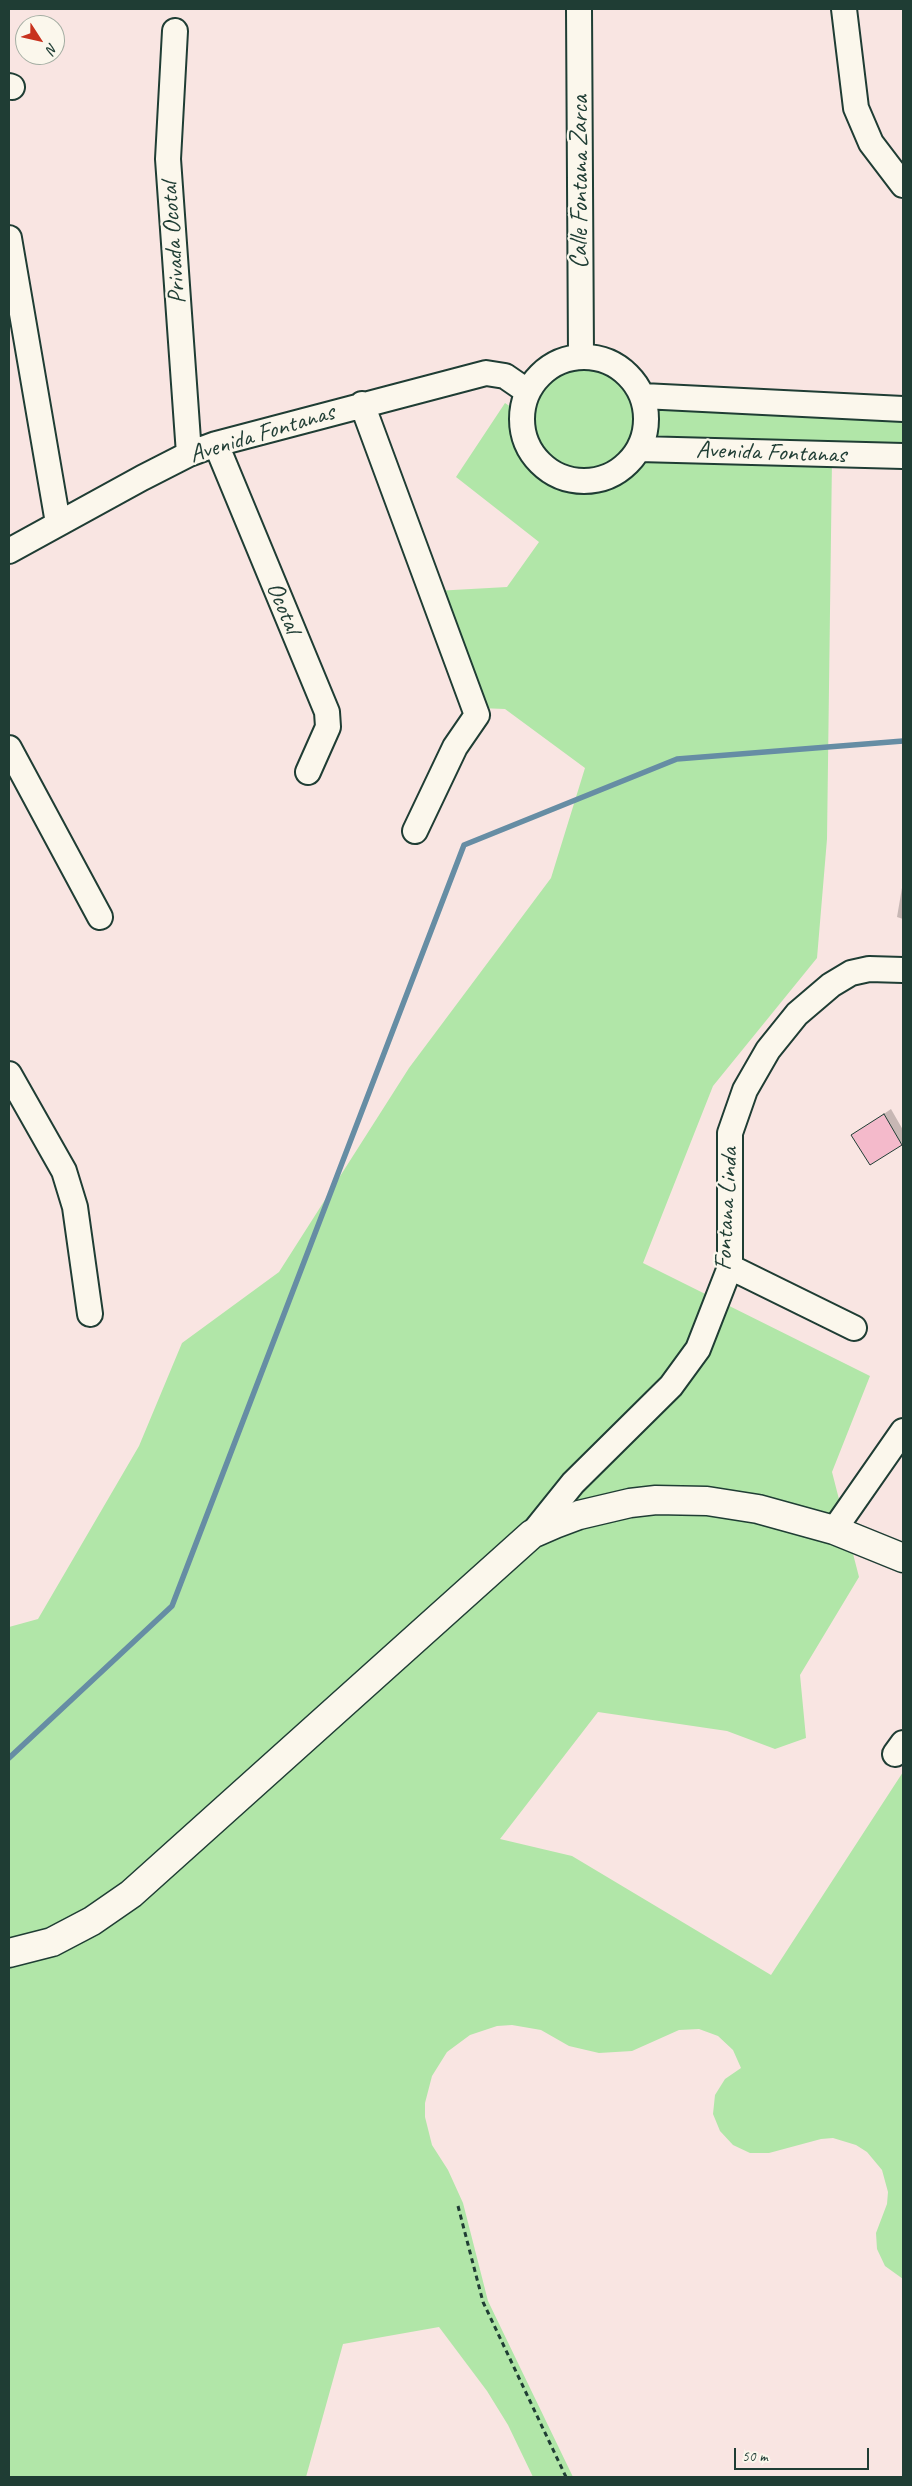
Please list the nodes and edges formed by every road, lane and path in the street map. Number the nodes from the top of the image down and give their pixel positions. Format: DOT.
graph roads {
  1 [pos="579,9"];
  2 [pos="844,9"];
  3 [pos="175,31"];
  4 [pos="903,185"];
  5 [pos="9,238"];
  6 [pos="581,356"];
  7 [pos="527,394"];
  8 [pos="643,396"];
  9 [pos="362,404"];
  10 [pos="903,408"];
  11 [pos="216,444"];
  12 [pos="639,449"];
  13 [pos="189,454"];
  14 [pos="903,456"];
  15 [pos="58,523"];
  16 [pos="9,550"];
  17 [pos="9,748"];
  18 [pos="308,772"];
  19 [pos="415,831"];
  20 [pos="100,917"];
  21 [pos="903,970"];
  22 [pos="9,1074"];
  23 [pos="730,1267"];
  24 [pos="90,1314"];
  25 [pos="854,1328"];
  26 [pos="903,1431"];
  27 [pos="834,1530"];
  28 [pos="532,1534"];
  29 [pos="903,1558"];
  30 [pos="9,1953"];
  31 [pos="458,2206"];
  32 [pos="566,2477"];
  1 -- 6 [label="street, Calle Fontana Zarca"];
  2 -- 4 [label="street"];
  3 -- 13 [label="street, Privada Ocotal"];
  5 -- 15 [label="street"];
  6 -- 7 [label="street"];
  6 -- 8 [label="street"];
  7 -- 9 [label="street, Avenida Fontanas"];
  7 -- 12 [label="street"];
  8 -- 10 [label="street, Avenida Fontanas"];
  8 -- 12 [label="street"];
  9 -- 11 [label="street, Avenida Fontanas"];
  9 -- 19 [label="street"];
  11 -- 13 [label="street, Avenida Fontanas"];
  11 -- 18 [label="street, Ocotal"];
  12 -- 14 [label="street, Avenida Fontanas"];
  13 -- 15 [label="street, Avenida Fontanas"];
  15 -- 16 [label="street, Avenida Fontanas"];
  17 -- 20 [label="street"];
  21 -- 23 [label="street, Fontana Linda"];
  22 -- 24 [label="street"];
  23 -- 25 [label="street"];
  23 -- 28 [label="street, Fontana Linda"];
  26 -- 27 [label="street"];
  27 -- 28 [label="main road"];
  27 -- 29 [label="main road"];
  28 -- 30 [label="main road"];
  31 -- 32 [label="path"];
}
